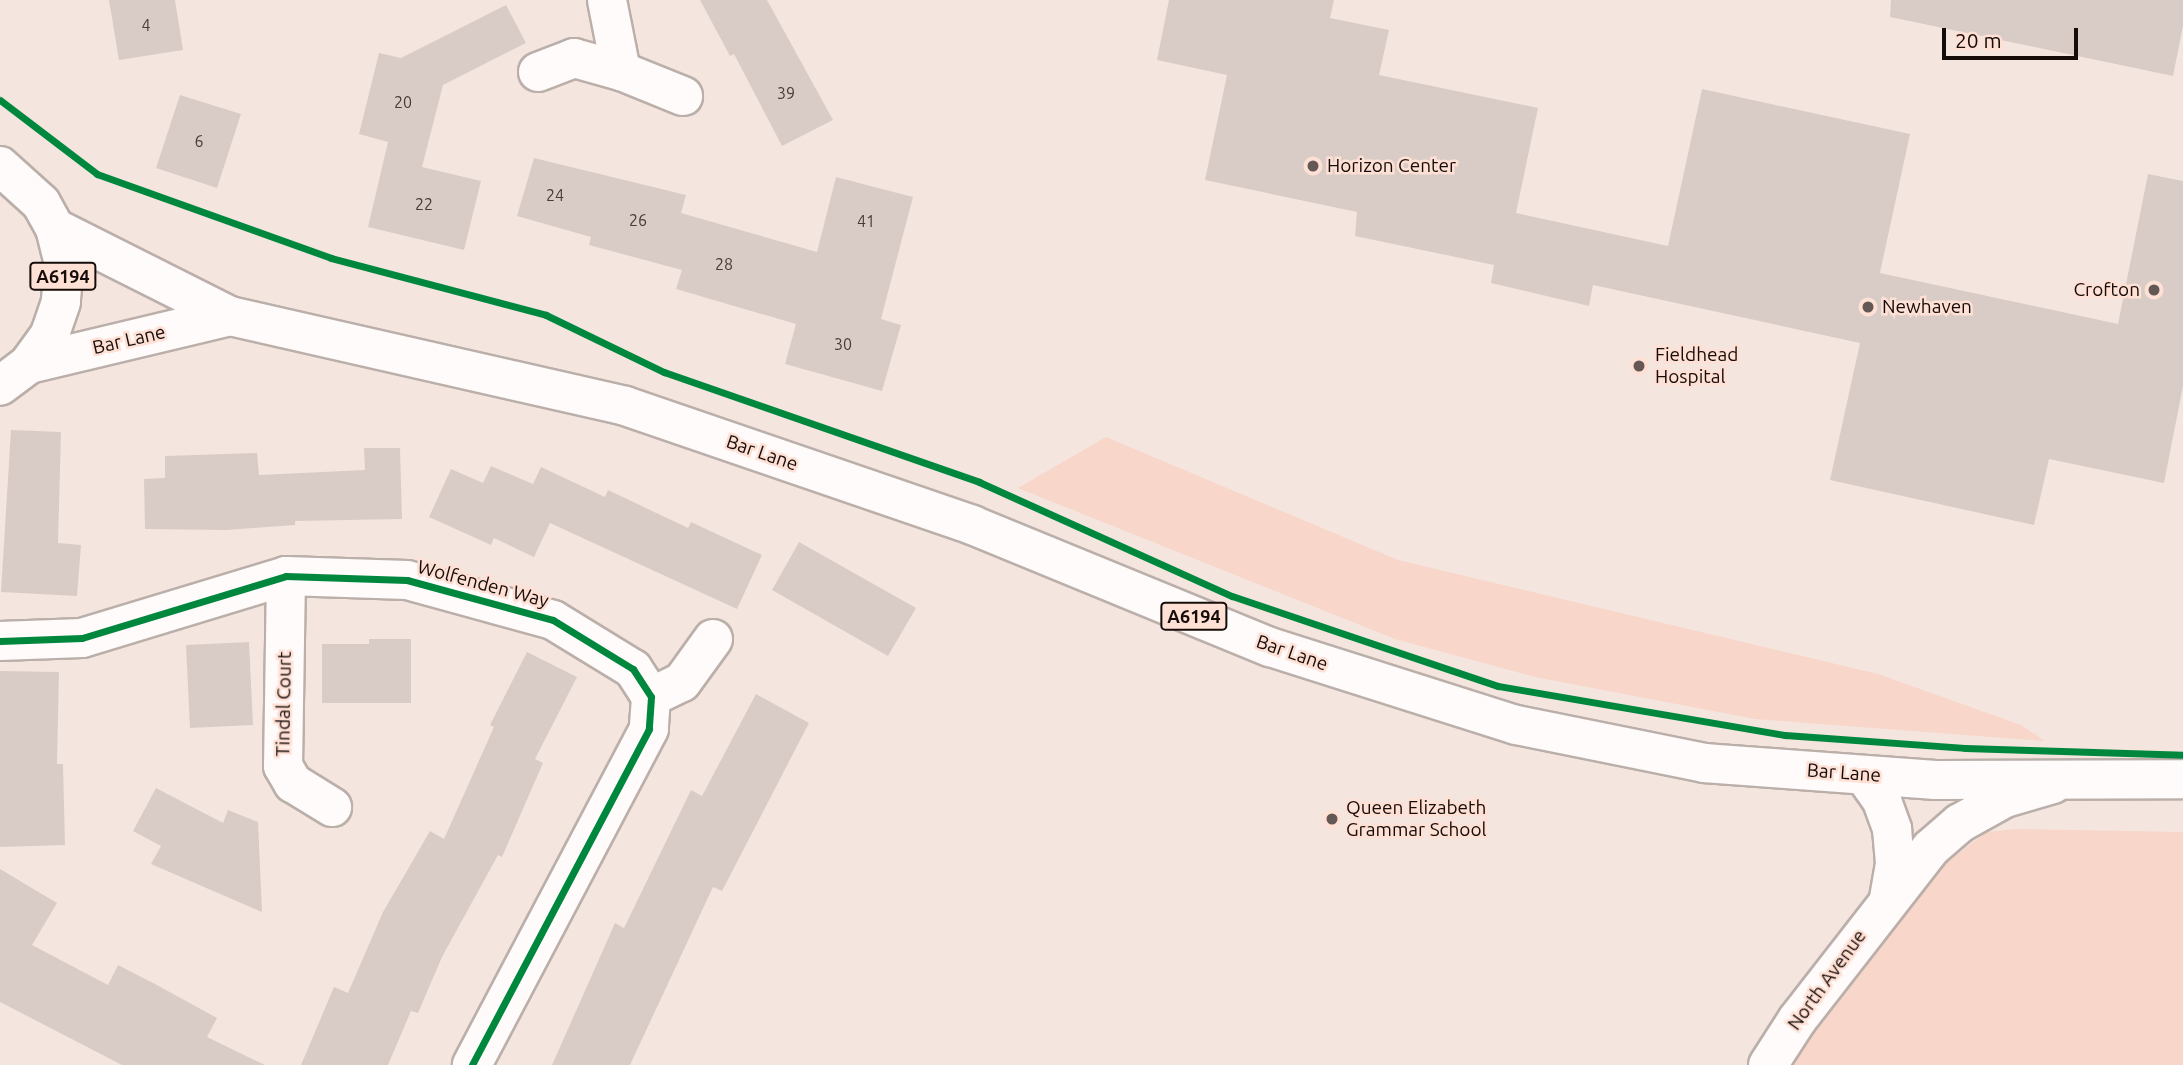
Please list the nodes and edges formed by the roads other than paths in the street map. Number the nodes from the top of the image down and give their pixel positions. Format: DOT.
graph roads {
  1 [pos="607,0"];
  2 [pos="538,72"];
  3 [pos="621,72"];
  4 [pos="683,96"];
  5 [pos="0,166"];
  6 [pos="55,228"];
  7 [pos="230,316"];
  8 [pos="14,375"];
  9 [pos="286,576"];
  10 [pos="713,639"];
  11 [pos="0,641"];
  12 [pos="651,697"];
  13 [pos="1864,775"];
  14 [pos="2183,779"];
  15 [pos="2066,780"];
  16 [pos="332,807"];
  17 [pos="1889,897"];
  18 [pos="472,1065"];
  19 [pos="1768,1065"];
  1 -- 3 [label="main road"];
  2 -- 3 [label="main road"];
  3 -- 4 [label="main road"];
  5 -- 6 [label="main road, A6194"];
  6 -- 7 [label="main road, Bar Lane / A6194"];
  6 -- 8 [label="main road, A6194"];
  7 -- 8 [label="main road, Bar Lane / A6194"];
  7 -- 13 [label="main road, Bar Lane / A6194"];
  9 -- 11 [label="main road, Wolfenden Way"];
  9 -- 12 [label="main road, Wolfenden Way"];
  9 -- 16 [label="main road, Tindal Court"];
  10 -- 12 [label="main road"];
  12 -- 18 [label="main road"];
  13 -- 15 [label="main road, Bar Lane / A6194"];
  13 -- 17 [label="main road"];
  14 -- 15 [label="main road, Bar Lane / A6194"];
  15 -- 17 [label="main road, North Avenue"];
  17 -- 19 [label="main road, North Avenue"];
}
